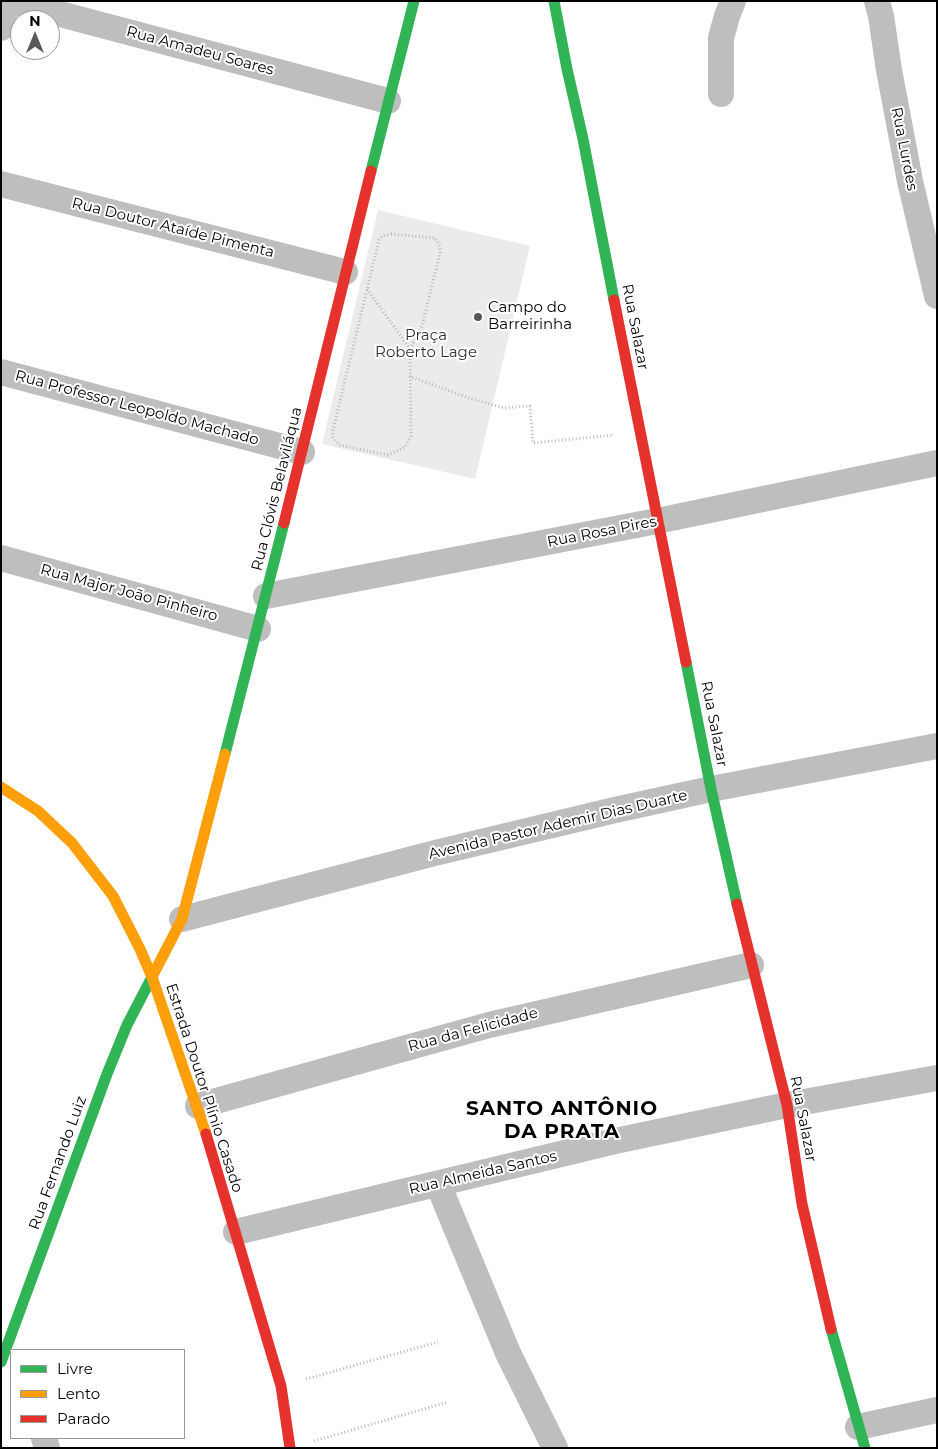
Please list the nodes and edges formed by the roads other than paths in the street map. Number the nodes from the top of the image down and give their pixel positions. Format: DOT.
graph roads {
  1 [pos="10,1"];
  2 [pos="414,1"];
  3 [pos="554,1"];
  4 [pos="733,1"];
  5 [pos="877,1"];
  6 [pos="1,28"];
  7 [pos="722,94"];
  8 [pos="388,101"];
  9 [pos="1,184"];
  10 [pos="345,272"];
  11 [pos="937,296"];
  12 [pos="1,372"];
  13 [pos="302,452"];
  14 [pos="937,463"];
  15 [pos="657,522"];
  16 [pos="1,558"];
  17 [pos="266,596"];
  18 [pos="258,628"];
  19 [pos="937,746"];
  20 [pos="1,787"];
  21 [pos="712,789"];
  22 [pos="182,919"];
  23 [pos="752,965"];
  24 [pos="152,977"];
  25 [pos="937,1078"];
  26 [pos="787,1105"];
  27 [pos="198,1106"];
  28 [pos="438,1184"];
  29 [pos="236,1232"];
  30 [pos="15,1340"];
  31 [pos="1,1362"];
  32 [pos="937,1410"];
  33 [pos="862,1438"];
  34 [pos="290,1448"];
  35 [pos="555,1448"];
  1 -- 6 [label="street"];
  1 -- 8 [label="street, Rua Amadeu Soares"];
  2 -- 8 [label="street, Rua Clóvis Belaviláqua"];
  3 -- 15 [label="street, Rua Salazar"];
  4 -- 7 [label="street"];
  5 -- 11 [label="street, Rua Lurdes"];
  8 -- 10 [label="street, Rua Clóvis Belaviláqua"];
  9 -- 10 [label="street, Rua Doutor Ataíde Pimenta"];
  10 -- 13 [label="street, Rua Clóvis Belaviláqua"];
  12 -- 13 [label="street, Rua Professor Leopoldo Machado"];
  13 -- 17 [label="street, Rua Clóvis Belaviláqua"];
  14 -- 15 [label="street, Rua Rosa Pires"];
  15 -- 17 [label="street, Rua Rosa Pires"];
  15 -- 21 [label="street, Rua Salazar"];
  16 -- 18 [label="street, Rua Major João Pinheiro"];
  17 -- 18 [label="street, Rua Clóvis Belaviláqua"];
  18 -- 22 [label="street, Rua Clóvis Belaviláqua"];
  19 -- 21 [label="street, Avenida Pastor Ademir Dias Duarte"];
  20 -- 24 [label="street, Estrada Doutor Plínio Casado"];
  21 -- 22 [label="street, Avenida Pastor Ademir Dias Duarte"];
  21 -- 23 [label="street, Rua Salazar"];
  22 -- 24 [label="street, Rua Clóvis Belaviláqua"];
  23 -- 26 [label="street, Rua Salazar"];
  23 -- 27 [label="street, Rua da Felicidade"];
  24 -- 27 [label="street, Estrada Doutor Plínio Casado"];
  24 -- 30 [label="street, Rua Fernando Luiz"];
  25 -- 26 [label="street, Rua Almeida Santos"];
  26 -- 28 [label="street, Rua Almeida Santos"];
  26 -- 33 [label="street, Rua Salazar"];
  27 -- 29 [label="street, Estrada Doutor Plínio Casado"];
  28 -- 29 [label="street, Rua Almeida Santos"];
  28 -- 35 [label="street"];
  29 -- 34 [label="street, Estrada Doutor Plínio Casado"];
  30 -- 31 [label="street, Rua Fernando Luiz"];
  32 -- 33 [label="street"];
}
